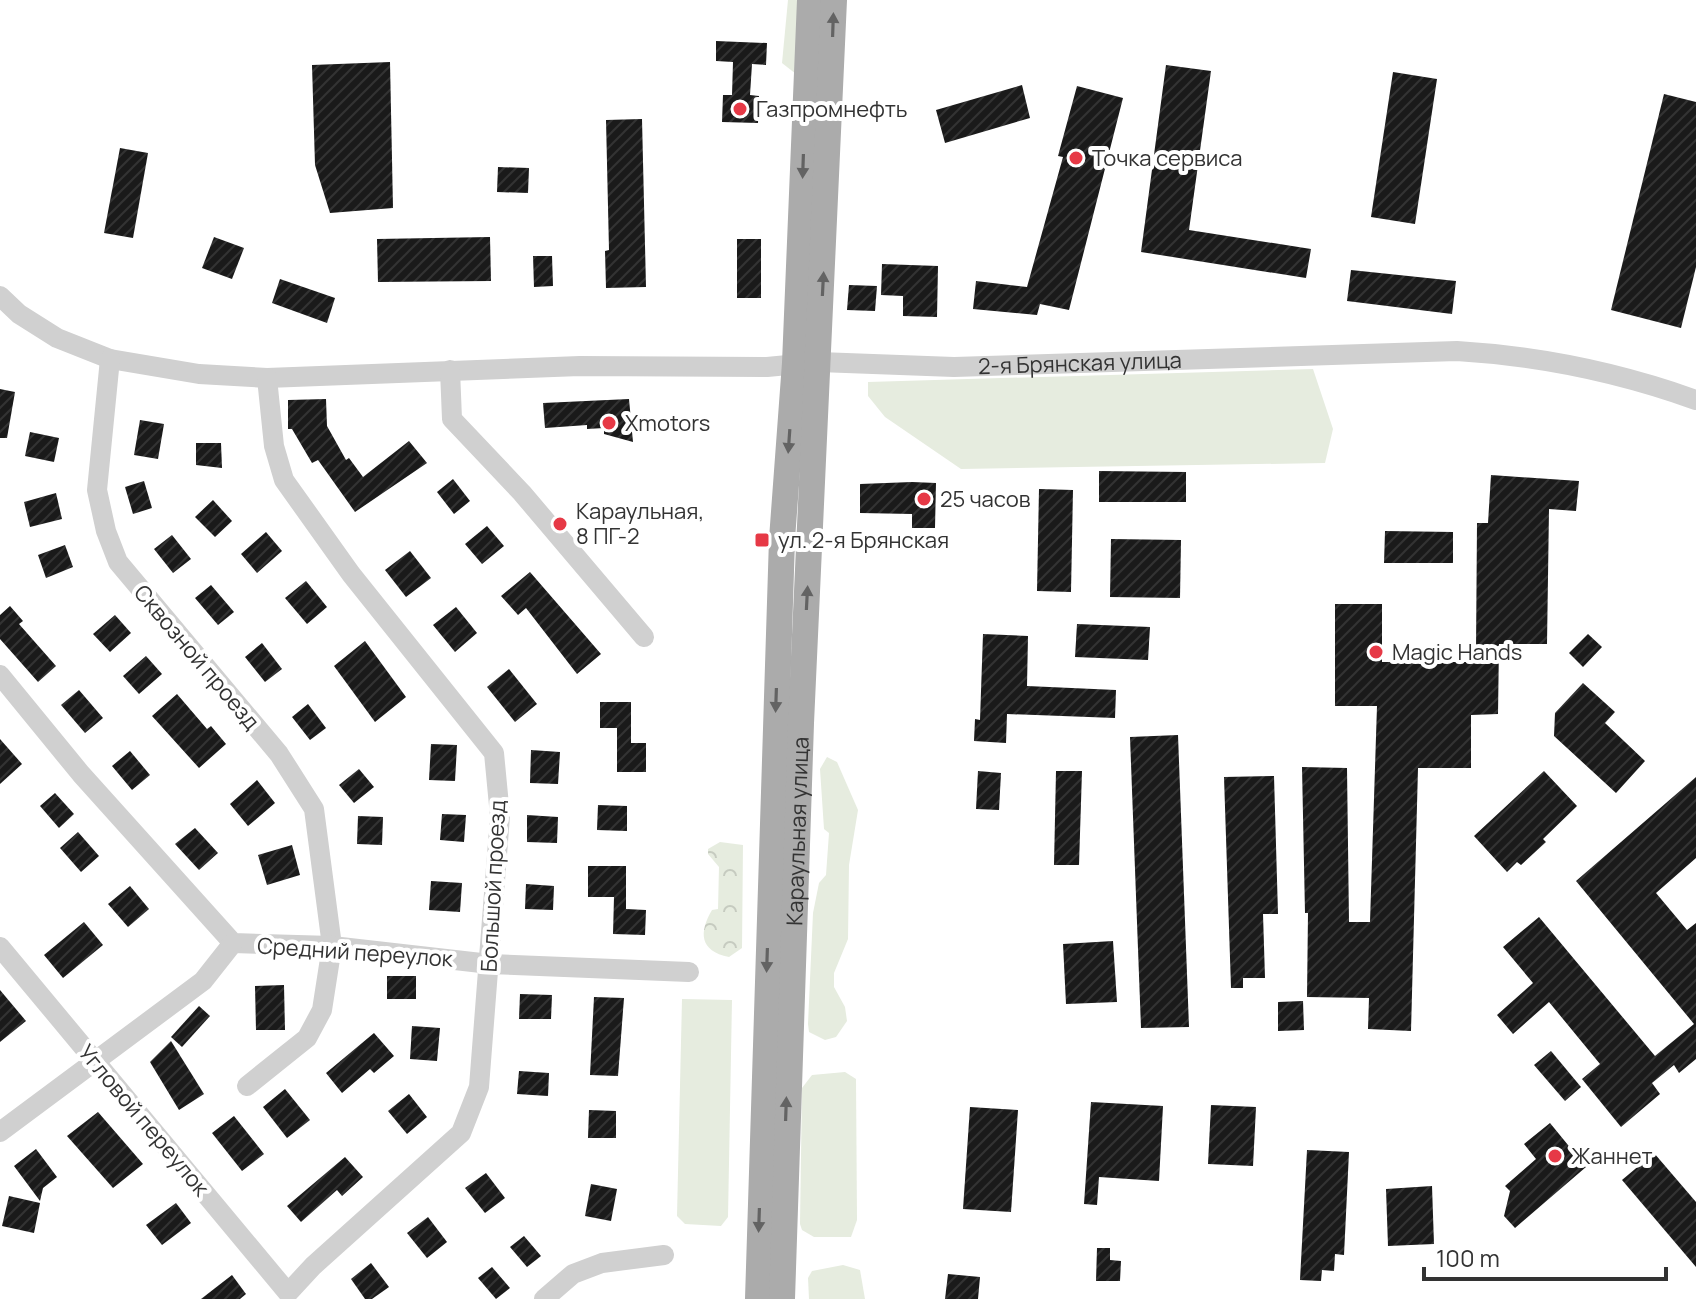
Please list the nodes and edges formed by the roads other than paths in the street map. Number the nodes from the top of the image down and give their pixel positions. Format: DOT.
graph roads {
  1 [pos="810,0"];
  2 [pos="834,0"];
  3 [pos="0,296"];
  4 [pos="110,359"];
  5 [pos="807,363"];
  6 [pos="450,370"];
  7 [pos="267,378"];
  8 [pos="1696,400"];
  9 [pos="644,637"];
  10 [pos="0,675"];
  11 [pos="233,943"];
  12 [pos="332,946"];
  13 [pos="0,947"];
  14 [pos="490,964"];
  15 [pos="689,972"];
  16 [pos="94,1060"];
  17 [pos="247,1086"];
  18 [pos="0,1132"];
  19 [pos="664,1255"];
  20 [pos="288,1293"];
  21 [pos="544,1299"];
  22 [pos="758,1299"];
  23 [pos="782,1299"];
  1 -- 5 [label="main road, one-way"];
  5 -- 2 [label="main road, one-way"];
  3 -- 4 [label="street, 2-я Брянская улица"];
  4 -- 7 [label="street, 2-я Брянская улица"];
  4 -- 12 [label="street, Сквозной проезд"];
  5 -- 6 [label="street, 2-я Брянская улица"];
  5 -- 8 [label="street, 2-я Брянская улица"];
  5 -- 22 [label="main road, Караульная улица, one-way"];
  23 -- 5 [label="main road, Караульная улица, one-way"];
  6 -- 7 [label="street, 2-я Брянская улица"];
  6 -- 9 [label="street"];
  7 -- 14 [label="street, Большой проезд"];
  10 -- 11 [label="street, Средний переулок"];
  11 -- 12 [label="street, Средний переулок"];
  11 -- 16 [label="street"];
  12 -- 14 [label="street, Средний переулок"];
  12 -- 17 [label="street, Сквозной проезд"];
  13 -- 16 [label="street, Угловой переулок"];
  14 -- 15 [label="street, Средний переулок"];
  14 -- 20 [label="street, Большой проезд"];
  16 -- 18 [label="street"];
  16 -- 20 [label="street, Угловой переулок"];
  19 -- 21 [label="street"];
}
